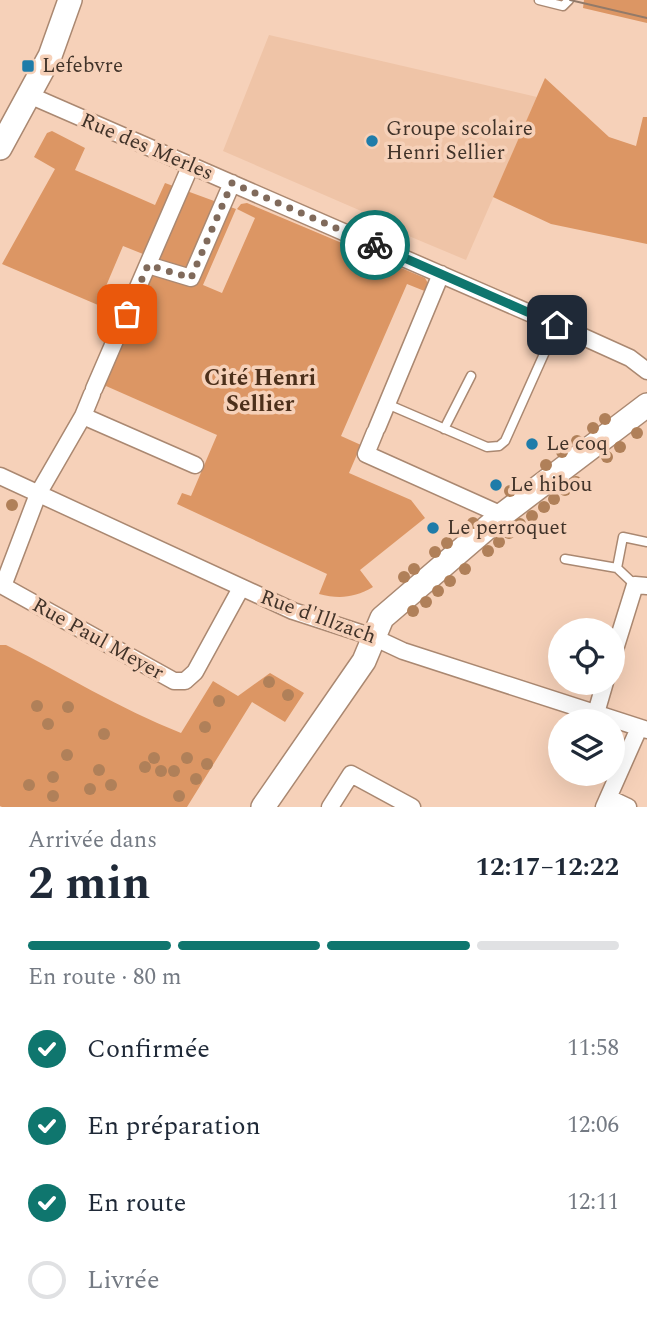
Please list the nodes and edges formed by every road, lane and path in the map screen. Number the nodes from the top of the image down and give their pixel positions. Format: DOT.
graph roads {
  1 [pos="70,0"];
  2 [pos="539,0"];
  3 [pos="569,0"];
  4 [pos="29,95"];
  5 [pos="0,148"];
  6 [pos="190,167"];
  7 [pos="232,183"];
  8 [pos="148,265"];
  9 [pos="441,274"];
  10 [pos="557,325"];
  11 [pos="647,371"];
  12 [pos="471,376"];
  13 [pos="387,404"];
  14 [pos="647,405"];
  15 [pos="83,416"];
  16 [pos="444,429"];
  17 [pos="195,465"];
  18 [pos="0,476"];
  19 [pos="37,494"];
  20 [pos="502,515"];
  21 [pos="647,542"];
  22 [pos="565,559"];
  23 [pos="617,568"];
  24 [pos="641,586"];
  25 [pos="241,588"];
  26 [pos="625,626"];
  27 [pos="373,637"];
  28 [pos="584,709"];
  29 [pos="625,723"];
  30 [pos="643,729"];
  31 [pos="606,802"];
  32 [pos="263,807"];
  33 [pos="330,807"];
  34 [pos="412,807"];
  35 [pos="628,807"];
  1 -- 4 [label="main road"];
  2 -- 3 [label="lane"];
  4 -- 5 [label="main road"];
  4 -- 6 [label="street, Rue des Merles"];
  6 -- 7 [label="street, Rue des Merles"];
  6 -- 8 [label="street"];
  7 -- 8 [label="street"];
  7 -- 9 [label="street, Rue des Merles"];
  8 -- 15 [label="street"];
  9 -- 10 [label="street, Rue des Merles"];
  9 -- 13 [label="street"];
  10 -- 11 [label="street, Rue des Merles"];
  10 -- 16 [label="lane"];
  12 -- 16 [label="lane"];
  13 -- 16 [label="lane"];
  13 -- 20 [label="street"];
  14 -- 20 [label="main road"];
  15 -- 17 [label="street"];
  15 -- 19 [label="street"];
  18 -- 19 [label="street, Rue d'Illzach"];
  19 -- 25 [label="street, Rue d'Illzach"];
  19 -- 25 [label="street, Rue Paul Meyer"];
  20 -- 27 [label="main road"];
  21 -- 23 [label="lane"];
  22 -- 23 [label="lane"];
  23 -- 24 [label="lane"];
  24 -- 26 [label="street"];
  25 -- 27 [label="street, Rue d'Illzach"];
  27 -- 28 [label="street, Rue d'Illzach"];
  27 -- 32 [label="main road"];
  29 -- 30 [label="street, Rue d'Illzach"];
  30 -- 31 [label="street"];
  31 -- 35 [label="street"];
  33 -- 34 [label="street"];
}
